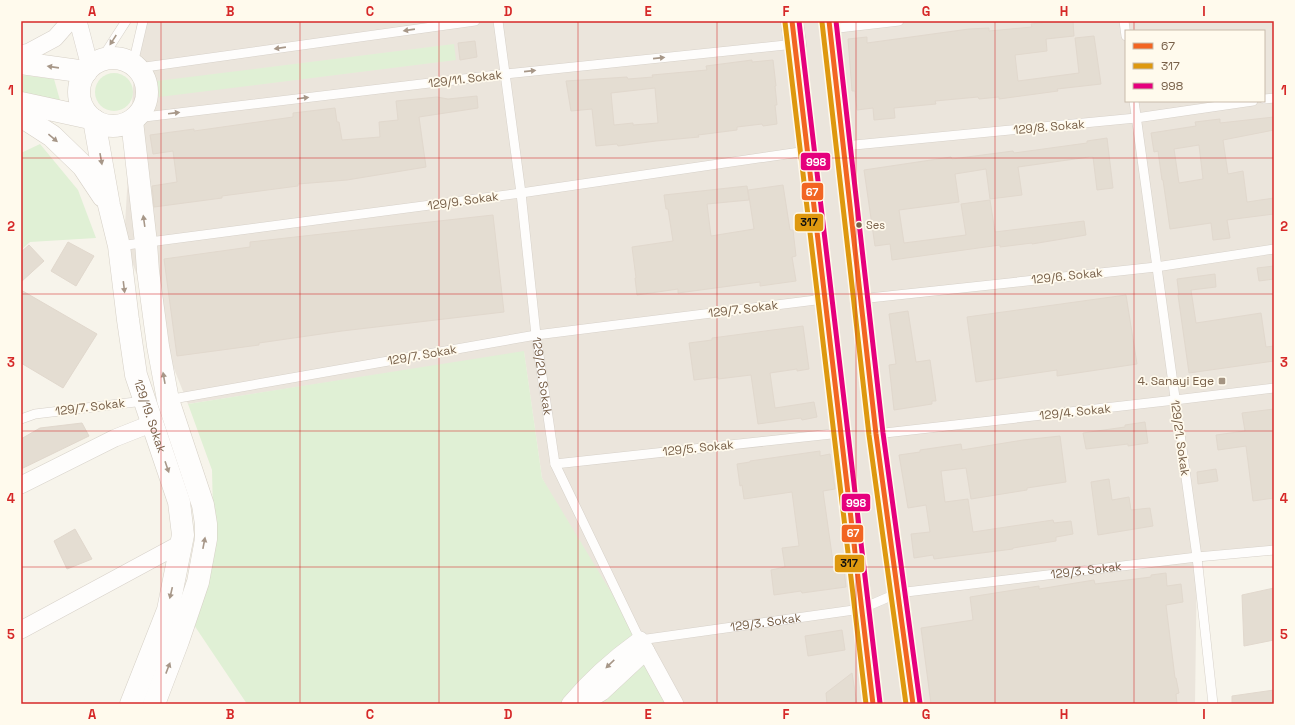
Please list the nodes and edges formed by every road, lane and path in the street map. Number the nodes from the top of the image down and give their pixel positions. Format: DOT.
graph roads {
  1 [pos="70,21"];
  2 [pos="78,21"];
  3 [pos="126,21"];
  4 [pos="143,21"];
  5 [pos="475,21"];
  6 [pos="498,21"];
  7 [pos="792,21"];
  8 [pos="899,21"];
  9 [pos="830,25"];
  10 [pos="795,44"];
  11 [pos="21,54"];
  12 [pos="21,63"];
  13 [pos="92,66"];
  14 [pos="136,66"];
  15 [pos="505,74"];
  16 [pos="1134,102"];
  17 [pos="1246,102"];
  18 [pos="21,103"];
  19 [pos="21,116"];
  20 [pos="1136,118"];
  21 [pos="92,119"];
  22 [pos="134,119"];
  23 [pos="844,146"];
  24 [pos="806,151"];
  25 [pos="521,193"];
  26 [pos="109,205"];
  27 [pos="146,243"];
  28 [pos="119,246"];
  29 [pos="1274,249"];
  30 [pos="1156,267"];
  31 [pos="824,299"];
  32 [pos="860,299"];
  33 [pos="536,335"];
  34 [pos="1274,388"];
  35 [pos="156,400"];
  36 [pos="1175,400"];
  37 [pos="21,419"];
  38 [pos="152,424"];
  39 [pos="840,433"];
  40 [pos="876,434"];
  41 [pos="555,464"];
  42 [pos="21,485"];
  43 [pos="182,543"];
  44 [pos="1274,550"];
  45 [pos="1197,557"];
  46 [pos="898,593"];
  47 [pos="861,609"];
  48 [pos="21,630"];
  49 [pos="670,636"];
  50 [pos="643,645"];
  51 [pos="131,704"];
  52 [pos="154,704"];
  53 [pos="570,704"];
  54 [pos="582,704"];
  55 [pos="675,704"];
  56 [pos="874,704"];
  57 [pos="913,704"];
  58 [pos="1213,704"];
  1 -- 11 [label="street"];
  2 -- 13 [label="street"];
  3 -- 13 [label="lane, one-way"];
  4 -- 14 [label="lane"];
  5 -- 14 [label="lane, one-way"];
  6 -- 15 [label="lane, 129/20. Sokak"];
  7 -- 10 [label="main road"];
  8 -- 9 [label="lane"];
  9 -- 23 [label="street"];
  15 -- 10 [label="lane, 129/11. Sokak, one-way"];
  10 -- 24 [label="street"];
  13 -- 12 [label="main road, one-way"];
  13 -- 14 [label="main road"];
  13 -- 21 [label="main road"];
  14 -- 22 [label="main road"];
  22 -- 15 [label="lane, 129/11. Sokak, one-way"];
  15 -- 25 [label="lane, 129/20. Sokak"];
  16 -- 20 [label="lane, 129/21. Sokak"];
  17 -- 20 [label="lane, 129/8. Sokak"];
  18 -- 21 [label="main road"];
  19 -- 26 [label="main road, one-way"];
  20 -- 23 [label="lane, 129/8. Sokak"];
  20 -- 30 [label="lane, 129/21. Sokak"];
  21 -- 22 [label="main road"];
  21 -- 26 [label="main road, 129/19. Sokak, one-way"];
  27 -- 22 [label="main road, 129/19. Sokak, one-way"];
  23 -- 32 [label="street"];
  24 -- 25 [label="lane, 129/9. Sokak"];
  24 -- 31 [label="street"];
  25 -- 27 [label="lane, 129/9. Sokak"];
  25 -- 33 [label="lane, 129/20. Sokak"];
  26 -- 28 [label="main road, 129/19. Sokak"];
  27 -- 28 [label="lane, 129/9. Sokak"];
  35 -- 27 [label="main road, 129/19. Sokak, one-way"];
  28 -- 35 [label="main road, 129/19. Sokak, one-way"];
  29 -- 30 [label="lane, 129/6. Sokak"];
  30 -- 32 [label="lane, 129/6. Sokak"];
  30 -- 36 [label="lane, 129/21. Sokak"];
  31 -- 33 [label="lane, 129/7. Sokak"];
  31 -- 39 [label="street"];
  32 -- 40 [label="street"];
  33 -- 35 [label="lane, 129/7. Sokak"];
  33 -- 41 [label="lane, 129/20. Sokak"];
  34 -- 36 [label="lane, 129/4. Sokak"];
  35 -- 37 [label="lane, 129/7. Sokak"];
  35 -- 38 [label="main road, 129/19. Sokak"];
  52 -- 35 [label="main road, 129/19. Sokak, one-way"];
  36 -- 40 [label="lane, 129/4. Sokak"];
  36 -- 45 [label="lane, 129/21. Sokak"];
  38 -- 42 [label="street"];
  38 -- 43 [label="main road, 129/19. Sokak, one-way"];
  39 -- 41 [label="lane, 129/5. Sokak"];
  39 -- 47 [label="street"];
  40 -- 46 [label="street"];
  41 -- 50 [label="lane, 129/20. Sokak"];
  43 -- 48 [label="street"];
  43 -- 51 [label="main road, 129/19. Sokak, one-way"];
  44 -- 45 [label="lane, 129/3. Sokak"];
  45 -- 46 [label="lane, 129/3. Sokak"];
  45 -- 58 [label="lane, 129/21. Sokak"];
  46 -- 47 [label="lane"];
  46 -- 57 [label="street"];
  47 -- 49 [label="lane, 129/3. Sokak"];
  47 -- 56 [label="street"];
  49 -- 50 [label="lane, 129/3. Sokak"];
  49 -- 50 [label="lane, 129/3. Sokak"];
  50 -- 53 [label="street, 129/3. Sokak, one-way"];
  50 -- 54 [label="street, 129/3. Sokak"];
  50 -- 55 [label="street, 129/20. Sokak"];
}
